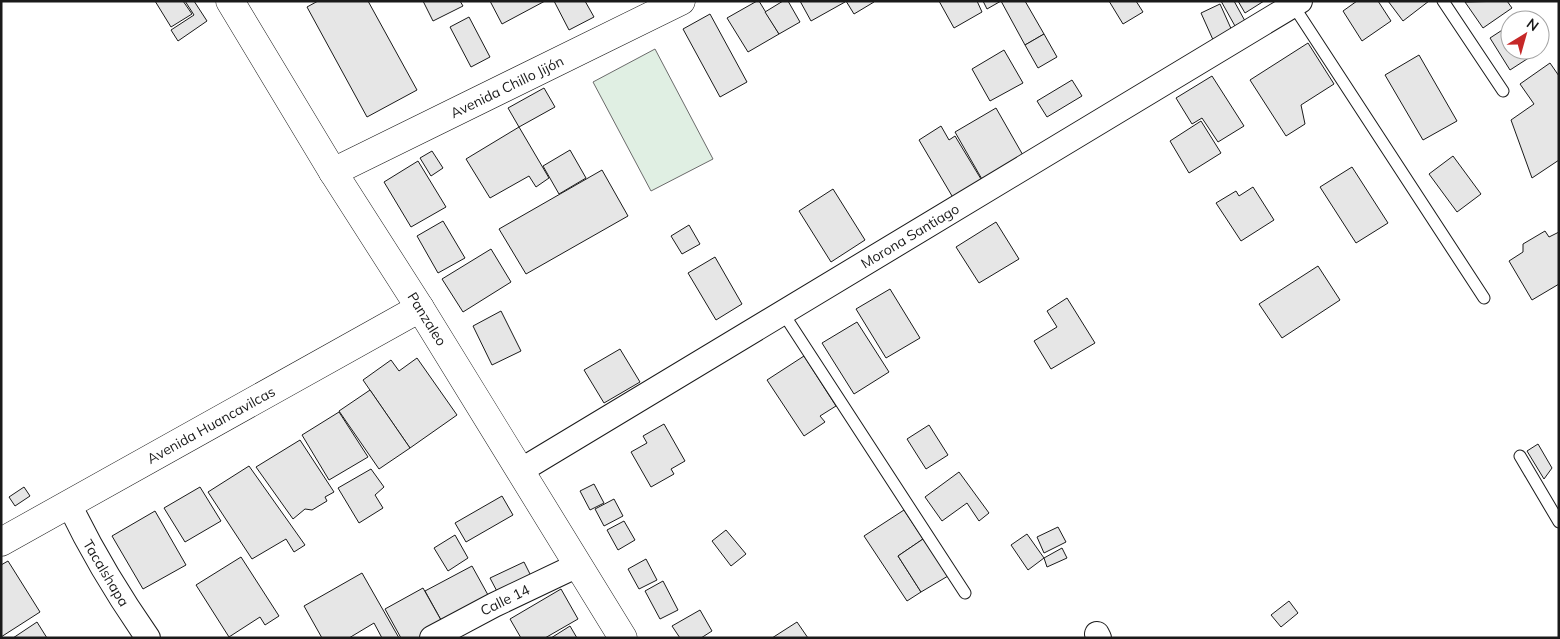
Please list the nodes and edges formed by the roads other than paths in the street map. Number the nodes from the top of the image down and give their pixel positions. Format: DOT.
graph roads {
  1 [pos="230,1"];
  2 [pos="681,1"];
  3 [pos="1443,1"];
  4 [pos="1296,3"];
  5 [pos="1503,91"];
  6 [pos="333,172"];
  7 [pos="1484,298"];
  8 [pos="420,308"];
  9 [pos="782,313"];
  10 [pos="1520,456"];
  11 [pos="520,471"];
  12 [pos="69,504"];
  13 [pos="1559,522"];
  14 [pos="1,542"];
  15 [pos="578,565"];
  16 [pos="965,593"];
  17 [pos="148,638"];
  18 [pos="432,638"];
  19 [pos="623,638"];
  1 -- 6 [label="street, Panzaleo"];
  2 -- 6 [label="street, Avenida Chillo Jijón"];
  3 -- 5 [label="lane"];
  4 -- 7 [label="lane"];
  4 -- 9 [label="street, Morona Santiago"];
  6 -- 8 [label="street, Panzaleo"];
  8 -- 11 [label="street, Panzaleo"];
  8 -- 12 [label="street, Avenida Huancavilcas"];
  9 -- 11 [label="street, Morona Santiago"];
  9 -- 16 [label="lane"];
  10 -- 13 [label="lane"];
  11 -- 15 [label="street, Panzaleo"];
  12 -- 14 [label="street, Avenida Huancavilcas"];
  12 -- 17 [label="street, Tacalshapa"];
  15 -- 18 [label="street, Calle 14"];
  15 -- 19 [label="street, Panzaleo"];
}
